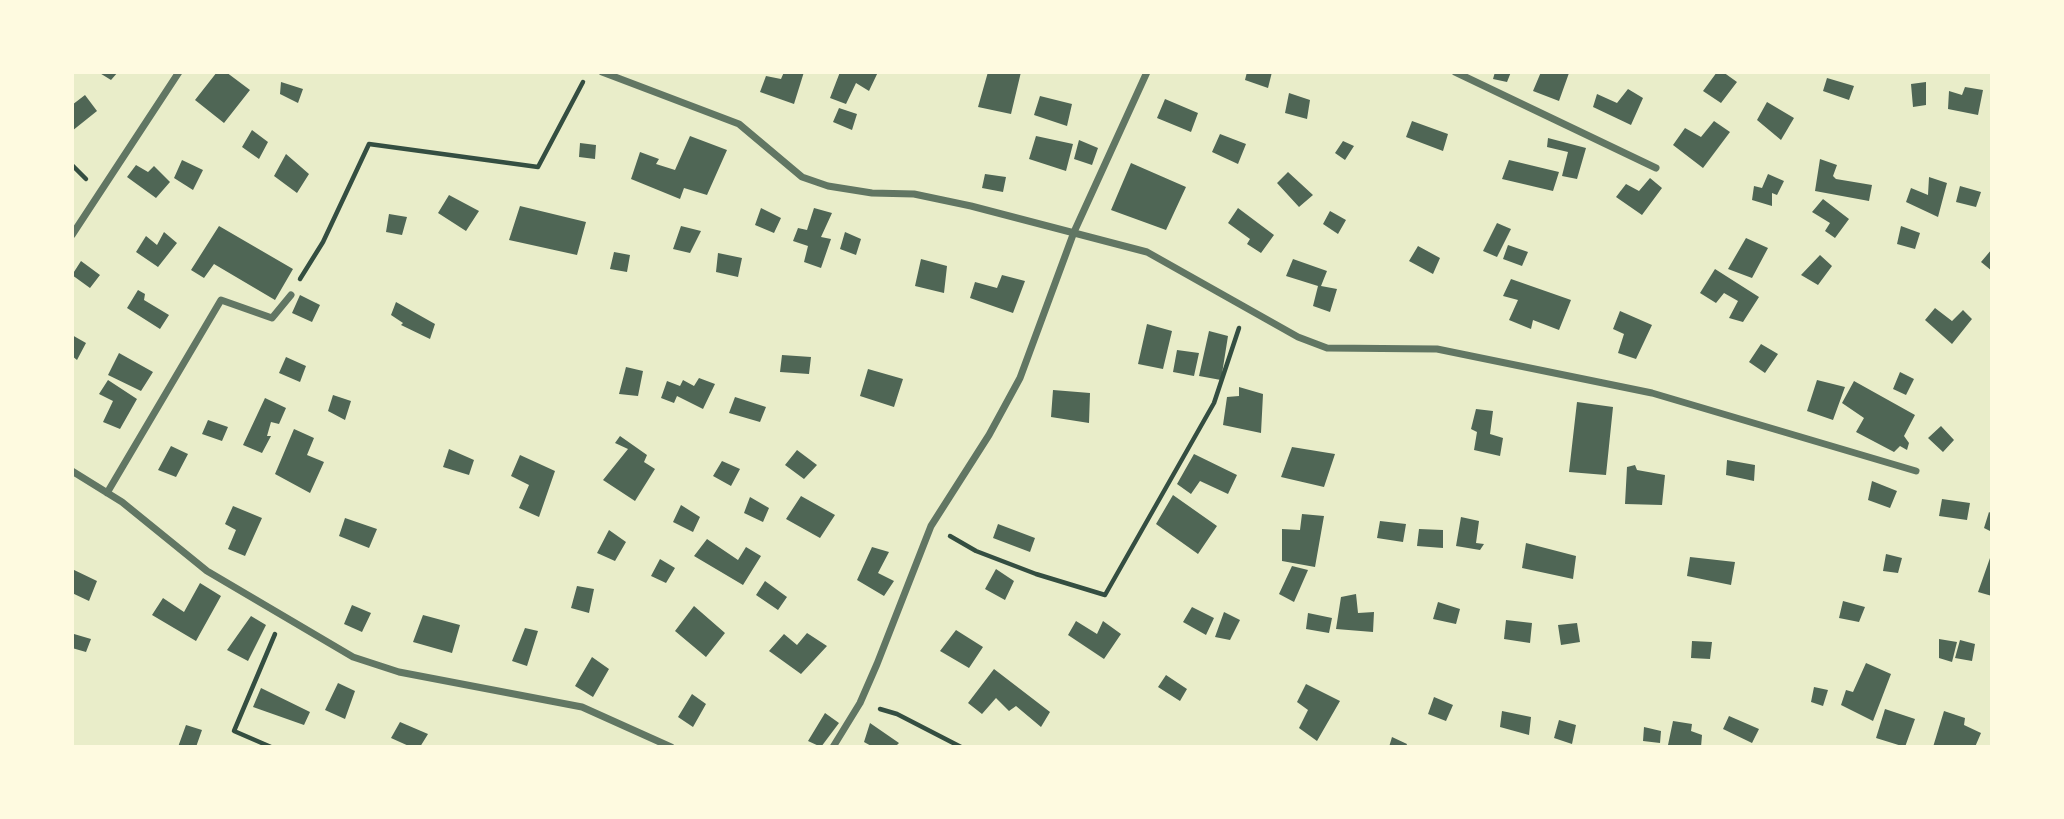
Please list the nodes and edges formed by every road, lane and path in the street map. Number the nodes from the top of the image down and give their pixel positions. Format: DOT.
graph roads {
  1 [pos="180,72"];
  2 [pos="588,72"];
  3 [pos="601,72"];
  4 [pos="1147,72"];
  5 [pos="1455,72"];
  6 [pos="1656,169"];
  7 [pos="1074,232"];
  8 [pos="72,235"];
  9 [pos="291,295"];
  10 [pos="1245,307"];
  11 [pos="72,471"];
  12 [pos="1916,471"];
  13 [pos="107,493"];
  14 [pos="931,526"];
  15 [pos="282,617"];
  16 [pos="860,703"];
  17 [pos="271,747"];
  18 [pos="671,747"];
  19 [pos="832,747"];
  20 [pos="961,747"];
  1 -- 8 [label="street"];
  2 -- 9 [label="path"];
  3 -- 7 [label="street"];
  4 -- 7 [label="street"];
  5 -- 6 [label="street"];
  7 -- 10 [label="street"];
  7 -- 14 [label="street"];
  9 -- 13 [label="street"];
  10 -- 12 [label="street"];
  10 -- 14 [label="path"];
  11 -- 13 [label="street"];
  13 -- 15 [label="street"];
  14 -- 16 [label="street"];
  15 -- 17 [label="path"];
  15 -- 18 [label="street"];
  16 -- 19 [label="street"];
  16 -- 20 [label="path"];
}
